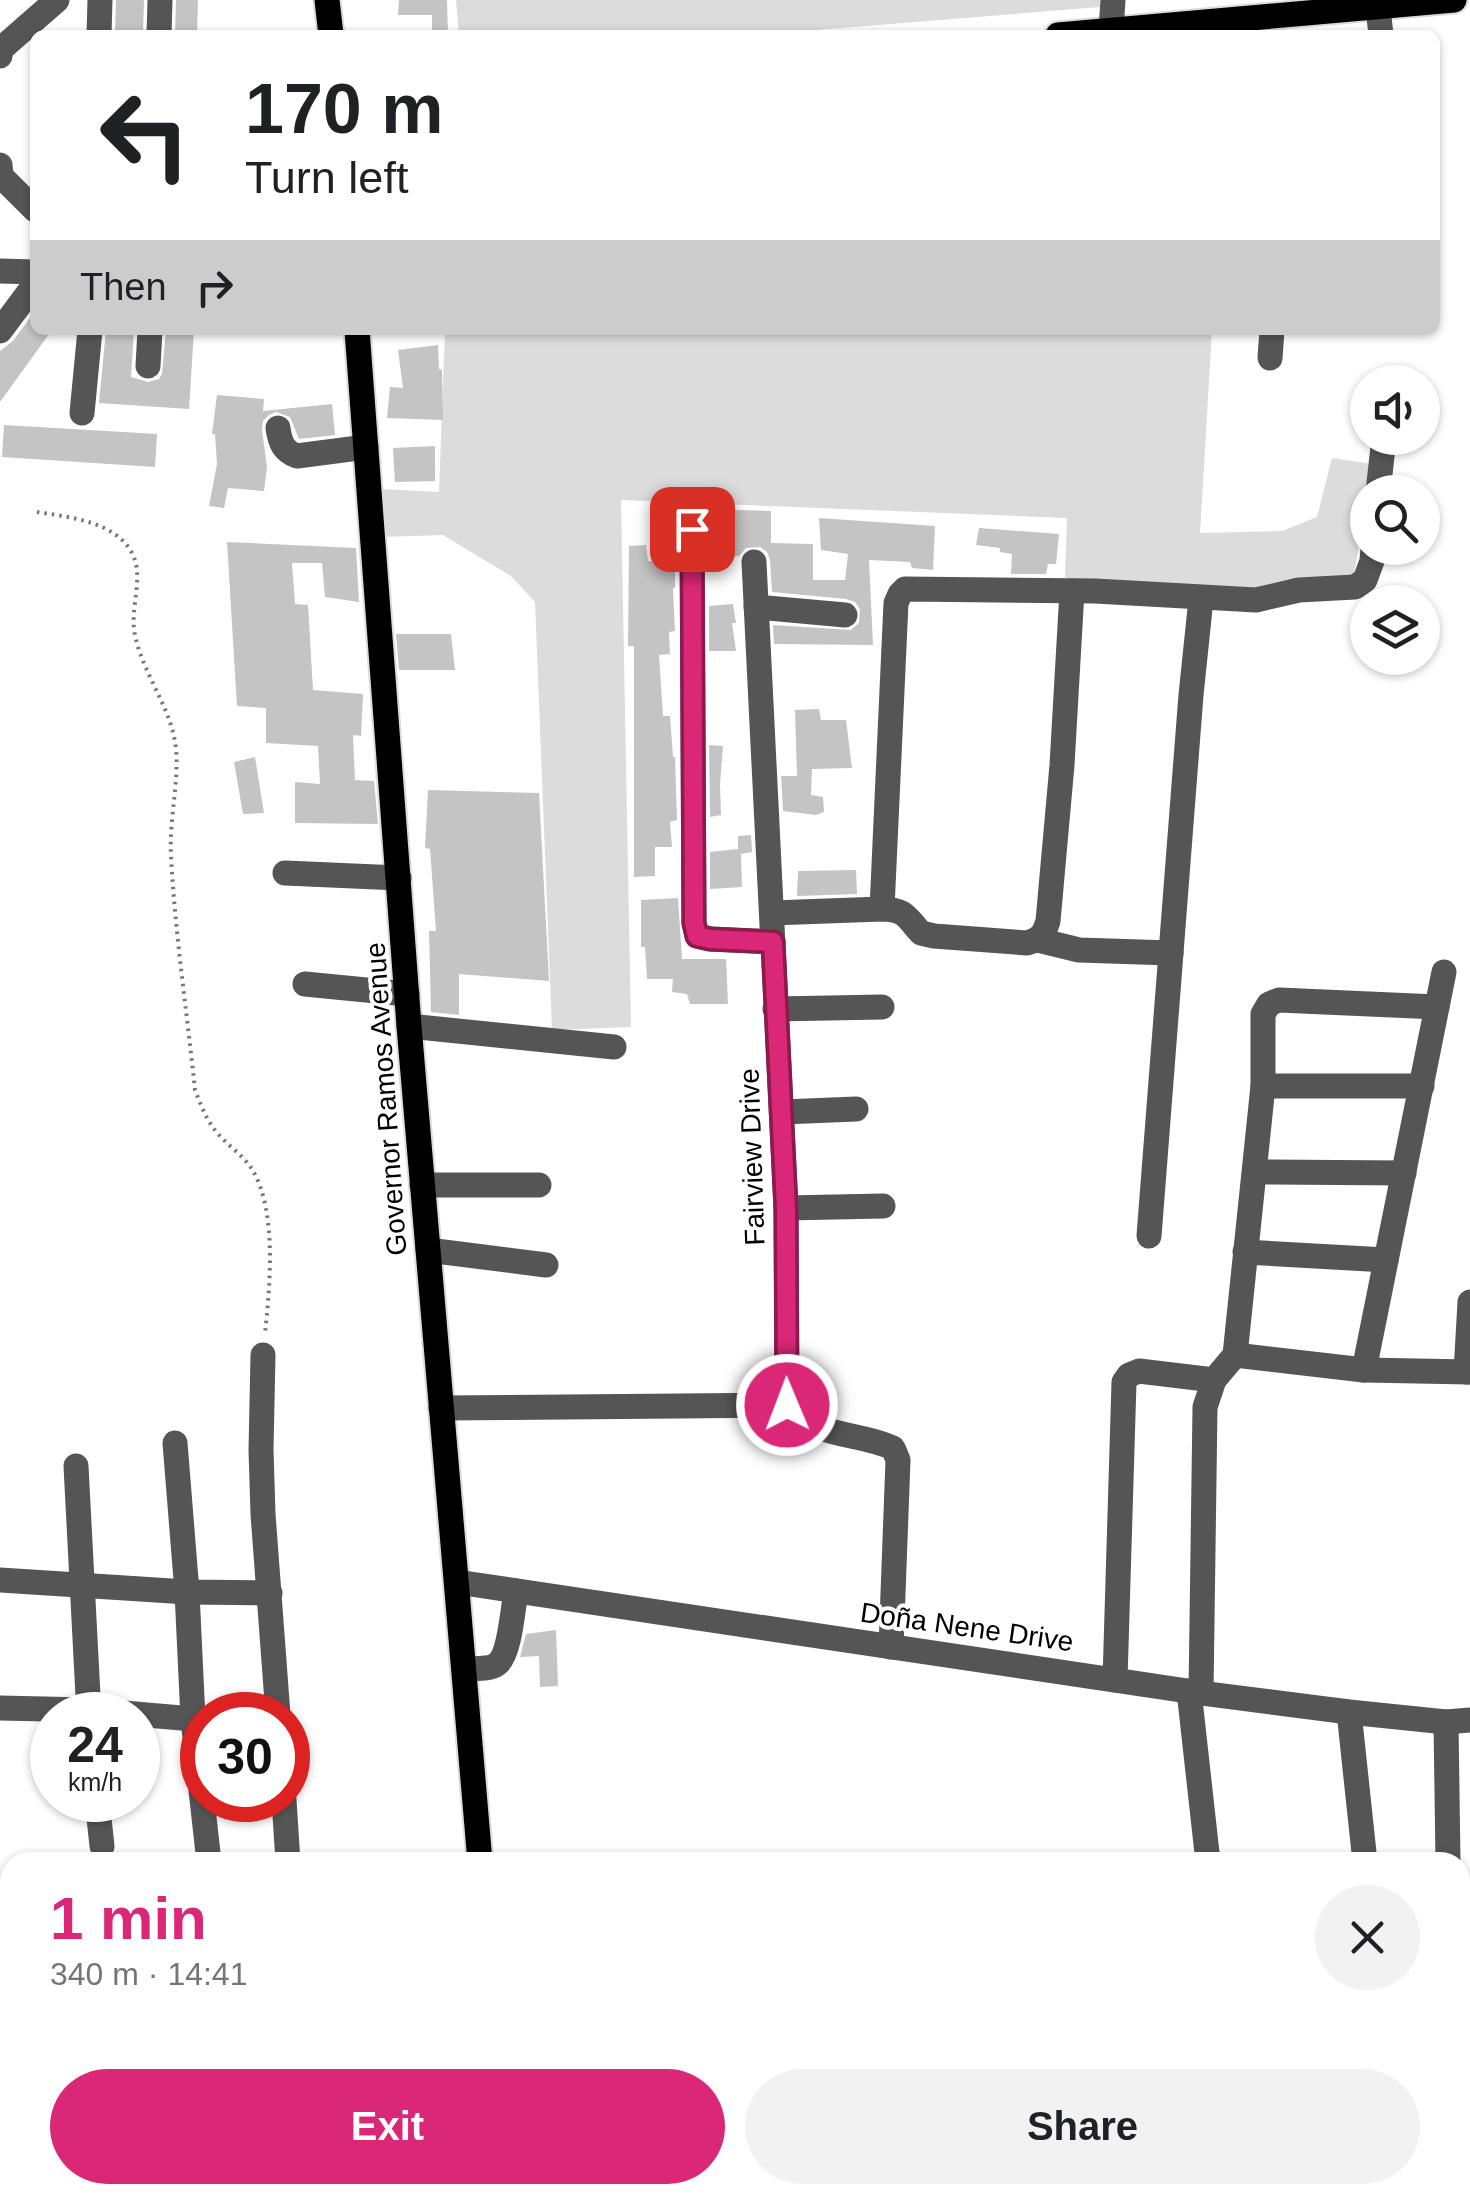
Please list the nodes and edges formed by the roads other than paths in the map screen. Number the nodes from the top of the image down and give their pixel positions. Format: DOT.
graph roads {
  1 [pos="57,0"];
  2 [pos="100,0"];
  3 [pos="160,0"];
  4 [pos="327,0"];
  5 [pos="1113,0"];
  6 [pos="1454,0"];
  7 [pos="1378,8"];
  8 [pos="1237,27"];
  9 [pos="98,30"];
  10 [pos="160,30"];
  11 [pos="330,30"];
  12 [pos="1112,30"];
  13 [pos="1380,30"];
  14 [pos="0,51"];
  15 [pos="0,165"];
  16 [pos="30,205"];
  17 [pos="0,271"];
  18 [pos="30,272"];
  19 [pos="30,291"];
  20 [pos="0,330"];
  21 [pos="90,335"];
  22 [pos="150,335"];
  23 [pos="357,335"];
  24 [pos="1272,335"];
  25 [pos="1270,358"];
  26 [pos="148,366"];
  27 [pos="82,413"];
  28 [pos="278,428"];
  29 [pos="366,447"];
  30 [pos="692,529"];
  31 [pos="754,562"];
  32 [pos="1371,565"];
  33 [pos="1072,591"];
  34 [pos="1201,599"];
  35 [pos="756,608"];
  36 [pos="845,615"];
  37 [pos="285,873"];
  38 [pos="399,878"];
  39 [pos="882,910"];
  40 [pos="772,913"];
  41 [pos="1038,940"];
  42 [pos="773,942"];
  43 [pos="1170,953"];
  44 [pos="1444,972"];
  45 [pos="305,984"];
  46 [pos="407,994"];
  47 [pos="882,1007"];
  48 [pos="1437,1007"];
  49 [pos="776,1009"];
  50 [pos="409,1026"];
  51 [pos="614,1047"];
  52 [pos="1263,1086"];
  53 [pos="1422,1086"];
  54 [pos="856,1109"];
  55 [pos="782,1112"];
  56 [pos="1255,1172"];
  57 [pos="1404,1173"];
  58 [pos="422,1185"];
  59 [pos="539,1186"];
  60 [pos="882,1206"];
  61 [pos="786,1208"];
  62 [pos="1149,1236"];
  63 [pos="428,1250"];
  64 [pos="1246,1252"];
  65 [pos="1386,1260"];
  66 [pos="546,1265"];
  67 [pos="1470,1302"];
  68 [pos="263,1355"];
  69 [pos="1235,1355"];
  70 [pos="1364,1370"];
  71 [pos="1468,1372"];
  72 [pos="1214,1380"];
  73 [pos="787,1405"];
  74 [pos="440,1408"];
  75 [pos="175,1443"];
  76 [pos="76,1466"];
  77 [pos="0,1580"];
  78 [pos="457,1582"];
  79 [pos="83,1584"];
  80 [pos="516,1591"];
  81 [pos="187,1592"];
  82 [pos="270,1593"];
  83 [pos="891,1646"];
  84 [pos="464,1669"];
  85 [pos="1115,1680"];
  86 [pos="88,1692"];
  87 [pos="192,1692"];
  88 [pos="276,1692"];
  89 [pos="1195,1692"];
  90 [pos="0,1708"];
  91 [pos="30,1709"];
  92 [pos="1349,1712"];
  93 [pos="1458,1721"];
  94 [pos="100,1822"];
  95 [pos="204,1822"];
  96 [pos="285,1822"];
  97 [pos="102,1846"];
  98 [pos="207,1852"];
  99 [pos="287,1852"];
  100 [pos="479,1852"];
  101 [pos="1207,1852"];
  102 [pos="1363,1852"];
  103 [pos="1449,1852"];
  1 -- 14 [label="street"];
  2 -- 9 [label="street"];
  3 -- 10 [label="street"];
  4 -- 11 [label="main road"];
  5 -- 12 [label="street"];
  6 -- 7 [label="main road"];
  7 -- 8 [label="main road"];
  7 -- 13 [label="street"];
  8 -- 12 [label="main road"];
  15 -- 16 [label="street"];
  17 -- 18 [label="street"];
  19 -- 20 [label="street"];
  21 -- 27 [label="street"];
  22 -- 26 [label="street"];
  23 -- 29 [label="main road, Governor Ramos Avenue"];
  24 -- 25 [label="street"];
  28 -- 29 [label="street"];
  29 -- 38 [label="main road, Governor Ramos Avenue"];
  30 -- 42 [label="street"];
  31 -- 35 [label="street, Fairview Drive"];
  32 -- 34 [label="street"];
  33 -- 34 [label="street"];
  33 -- 39 [label="street"];
  33 -- 41 [label="street"];
  34 -- 43 [label="street"];
  35 -- 36 [label="street"];
  35 -- 40 [label="street, Fairview Drive"];
  37 -- 38 [label="street"];
  38 -- 46 [label="main road, Governor Ramos Avenue"];
  39 -- 40 [label="street"];
  39 -- 41 [label="street"];
  40 -- 42 [label="street, Fairview Drive"];
  41 -- 43 [label="street"];
  42 -- 49 [label="street, Fairview Drive"];
  43 -- 62 [label="street"];
  44 -- 48 [label="street"];
  45 -- 46 [label="street"];
  46 -- 50 [label="main road, Governor Ramos Avenue"];
  47 -- 49 [label="street"];
  48 -- 52 [label="street"];
  48 -- 53 [label="street"];
  49 -- 55 [label="street, Fairview Drive"];
  50 -- 51 [label="street"];
  50 -- 58 [label="main road, Governor Ramos Avenue"];
  52 -- 53 [label="street"];
  52 -- 56 [label="street"];
  53 -- 57 [label="street"];
  54 -- 55 [label="street"];
  55 -- 61 [label="street, Fairview Drive"];
  56 -- 57 [label="street"];
  56 -- 64 [label="street"];
  57 -- 65 [label="street"];
  58 -- 59 [label="street"];
  58 -- 63 [label="main road, Governor Ramos Avenue"];
  60 -- 61 [label="street"];
  61 -- 73 [label="street, Fairview Drive"];
  63 -- 66 [label="street"];
  63 -- 74 [label="main road, Governor Ramos Avenue"];
  64 -- 65 [label="street"];
  64 -- 69 [label="street"];
  65 -- 70 [label="street"];
  67 -- 71 [label="street"];
  68 -- 82 [label="street"];
  69 -- 70 [label="street"];
  69 -- 72 [label="street"];
  70 -- 71 [label="street"];
  72 -- 85 [label="street"];
  72 -- 89 [label="street"];
  73 -- 74 [label="street"];
  73 -- 83 [label="street"];
  74 -- 78 [label="main road, Governor Ramos Avenue"];
  75 -- 81 [label="street"];
  76 -- 79 [label="street"];
  77 -- 79 [label="street"];
  78 -- 80 [label="street, Doña Nene Drive"];
  78 -- 84 [label="main road, Governor Ramos Avenue"];
  79 -- 81 [label="street"];
  79 -- 86 [label="street"];
  80 -- 83 [label="street, Doña Nene Drive"];
  80 -- 84 [label="street"];
  81 -- 82 [label="street"];
  81 -- 87 [label="street"];
  82 -- 88 [label="street"];
  83 -- 85 [label="street, Doña Nene Drive"];
  84 -- 100 [label="main road, Governor Ramos Avenue"];
  85 -- 89 [label="street, Doña Nene Drive"];
  89 -- 92 [label="street, Doña Nene Drive"];
  89 -- 101 [label="street"];
  90 -- 91 [label="street"];
  92 -- 93 [label="street, Doña Nene Drive"];
  92 -- 102 [label="street"];
  93 -- 103 [label="street"];
  94 -- 97 [label="street"];
  95 -- 98 [label="street"];
  96 -- 99 [label="street"];
}
